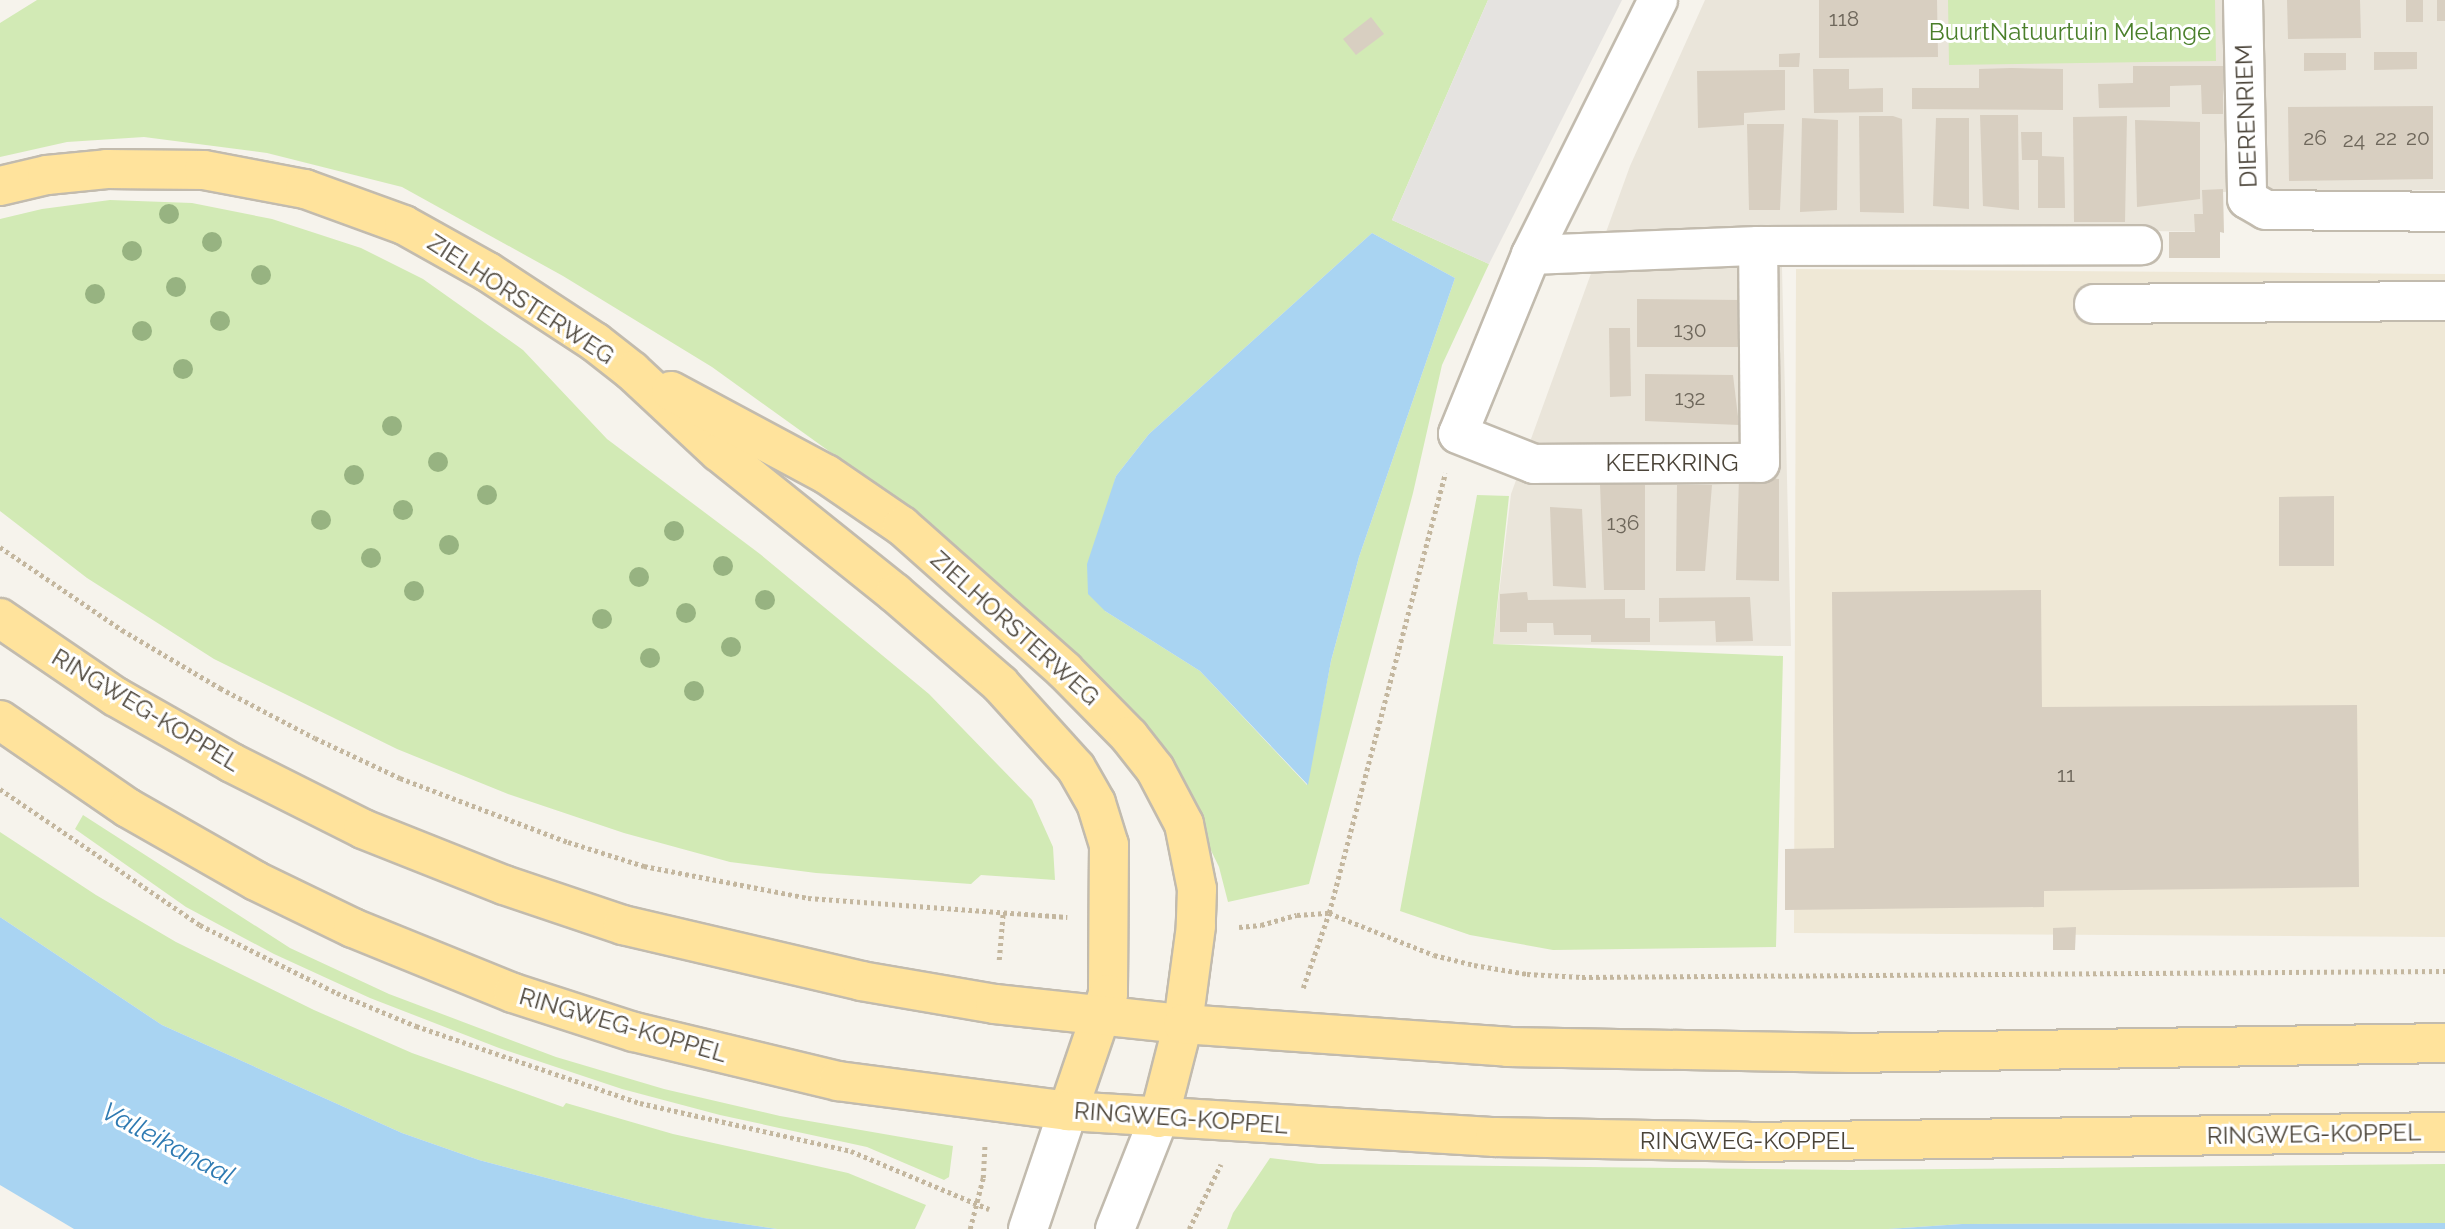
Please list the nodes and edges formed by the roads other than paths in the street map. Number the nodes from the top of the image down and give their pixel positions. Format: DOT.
graph roads {
  1 [pos="1658,0"];
  2 [pos="2243,0"];
  3 [pos="0,186"];
  4 [pos="2445,212"];
  5 [pos="2142,245"];
  6 [pos="1758,246"];
  7 [pos="1531,255"];
  8 [pos="2445,300"];
  9 [pos="2094,304"];
  10 [pos="632,371"];
  11 [pos="0,618"];
  12 [pos="0,720"];
  13 [pos="1103,1016"];
  14 [pos="1183,1024"];
  15 [pos="2445,1043"];
  16 [pos="1068,1111"];
  17 [pos="1158,1118"];
  18 [pos="2445,1132"];
  19 [pos="1028,1229"];
  20 [pos="1115,1229"];
  1 -- 7 [label="street"];
  2 -- 4 [label="street, DIERENRIEM"];
  3 -- 10 [label="main road, ZIELHORSTERWEG"];
  5 -- 6 [label="street"];
  6 -- 7 [label="street"];
  6 -- 7 [label="street, KEERKRING"];
  8 -- 9 [label="street"];
  10 -- 13 [label="main road, ZIELHORSTERWEG"];
  10 -- 14 [label="main road, ZIELHORSTERWEG"];
  11 -- 13 [label="main road, RINGWEG-KOPPEL"];
  12 -- 16 [label="main road, RINGWEG-KOPPEL"];
  13 -- 14 [label="main road, RINGWEG-KOPPEL"];
  13 -- 16 [label="main road, ZIELHORSTERWEG"];
  14 -- 15 [label="main road, RINGWEG-KOPPEL"];
  14 -- 17 [label="main road, ZIELHORSTERWEG"];
  16 -- 17 [label="main road, RINGWEG-KOPPEL"];
  16 -- 19 [label="street"];
  17 -- 18 [label="main road, RINGWEG-KOPPEL"];
  17 -- 20 [label="street"];
}
